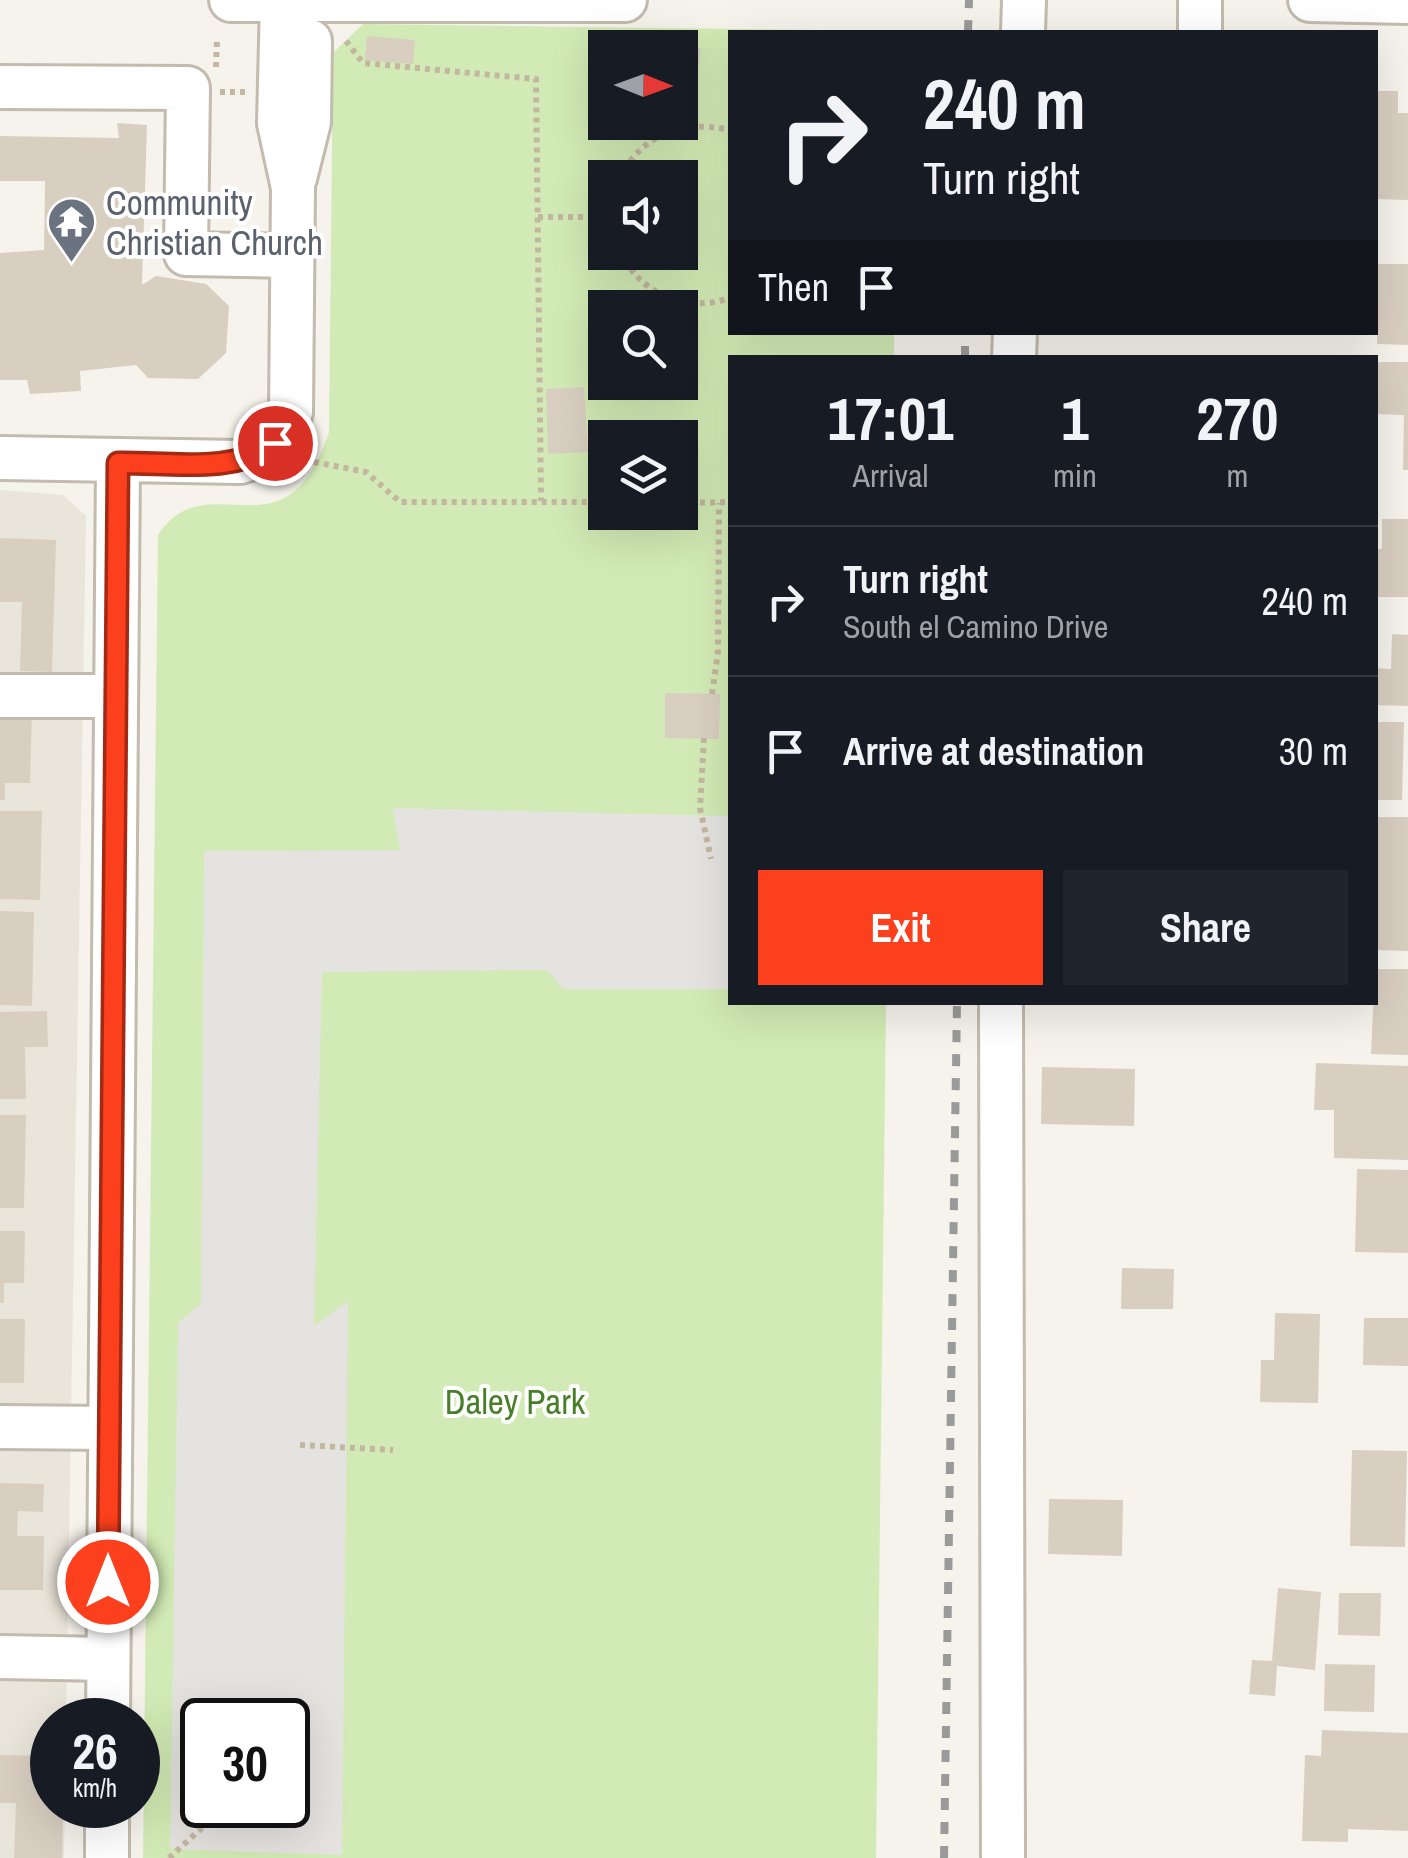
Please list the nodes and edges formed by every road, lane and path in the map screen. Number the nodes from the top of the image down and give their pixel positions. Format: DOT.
graph roads {
  1 [pos="231,0"];
  2 [pos="270,0"];
  3 [pos="282,0"];
  4 [pos="298,0"];
  5 [pos="310,0"];
  6 [pos="624,0"];
  7 [pos="1024,0"];
  8 [pos="1200,0"];
  9 [pos="1310,0"];
  10 [pos="1408,2"];
  11 [pos="1023,30"];
  12 [pos="1200,30"];
  13 [pos="345,39"];
  14 [pos="0,87"];
  15 [pos="728,130"];
  16 [pos="629,160"];
  17 [pos="293,188"];
  18 [pos="538,217"];
  19 [pos="588,217"];
  20 [pos="292,256"];
  21 [pos="629,270"];
  22 [pos="728,299"];
  23 [pos="0,458"];
  24 [pos="314,462"];
  25 [pos="118,463"];
  26 [pos="541,501"];
  27 [pos="588,502"];
  28 [pos="698,502"];
  29 [pos="728,502"];
  30 [pos="719,503"];
  31 [pos="712,694"];
  32 [pos="0,696"];
  33 [pos="116,696"];
  34 [pos="704,738"];
  35 [pos="711,859"];
  36 [pos="1001,1005"];
  37 [pos="0,1427"];
  38 [pos="110,1428"];
  39 [pos="300,1445"];
  40 [pos="393,1450"];
  41 [pos="0,1657"];
  42 [pos="108,1659"];
  43 [pos="108,1698"];
  44 [pos="107,1828"];
  45 [pos="203,1828"];
  46 [pos="106,1858"];
  47 [pos="169,1858"];
  48 [pos="1003,1858"];
  1 -- 2 [label="street"];
  3 -- 17 [label="street"];
  4 -- 5 [label="street"];
  5 -- 6 [label="street"];
  5 -- 17 [label="street"];
  7 -- 11 [label="street"];
  8 -- 12 [label="street"];
  9 -- 10 [label="street"];
  13 -- 18 [label="path"];
  14 -- 20 [label="street"];
  15 -- 16 [label="path"];
  17 -- 20 [label="street"];
  18 -- 19 [label="path"];
  18 -- 26 [label="path"];
  20 -- 25 [label="street"];
  21 -- 22 [label="path"];
  23 -- 25 [label="street"];
  24 -- 26 [label="path"];
  25 -- 33 [label="street"];
  26 -- 27 [label="path"];
  28 -- 30 [label="path"];
  29 -- 30 [label="path"];
  30 -- 31 [label="path"];
  32 -- 33 [label="street"];
  33 -- 38 [label="street"];
  34 -- 35 [label="path"];
  36 -- 48 [label="street"];
  37 -- 38 [label="street"];
  38 -- 42 [label="street"];
  39 -- 40 [label="path"];
  41 -- 42 [label="street"];
  42 -- 43 [label="street"];
  44 -- 46 [label="street"];
  45 -- 47 [label="path"];
}
